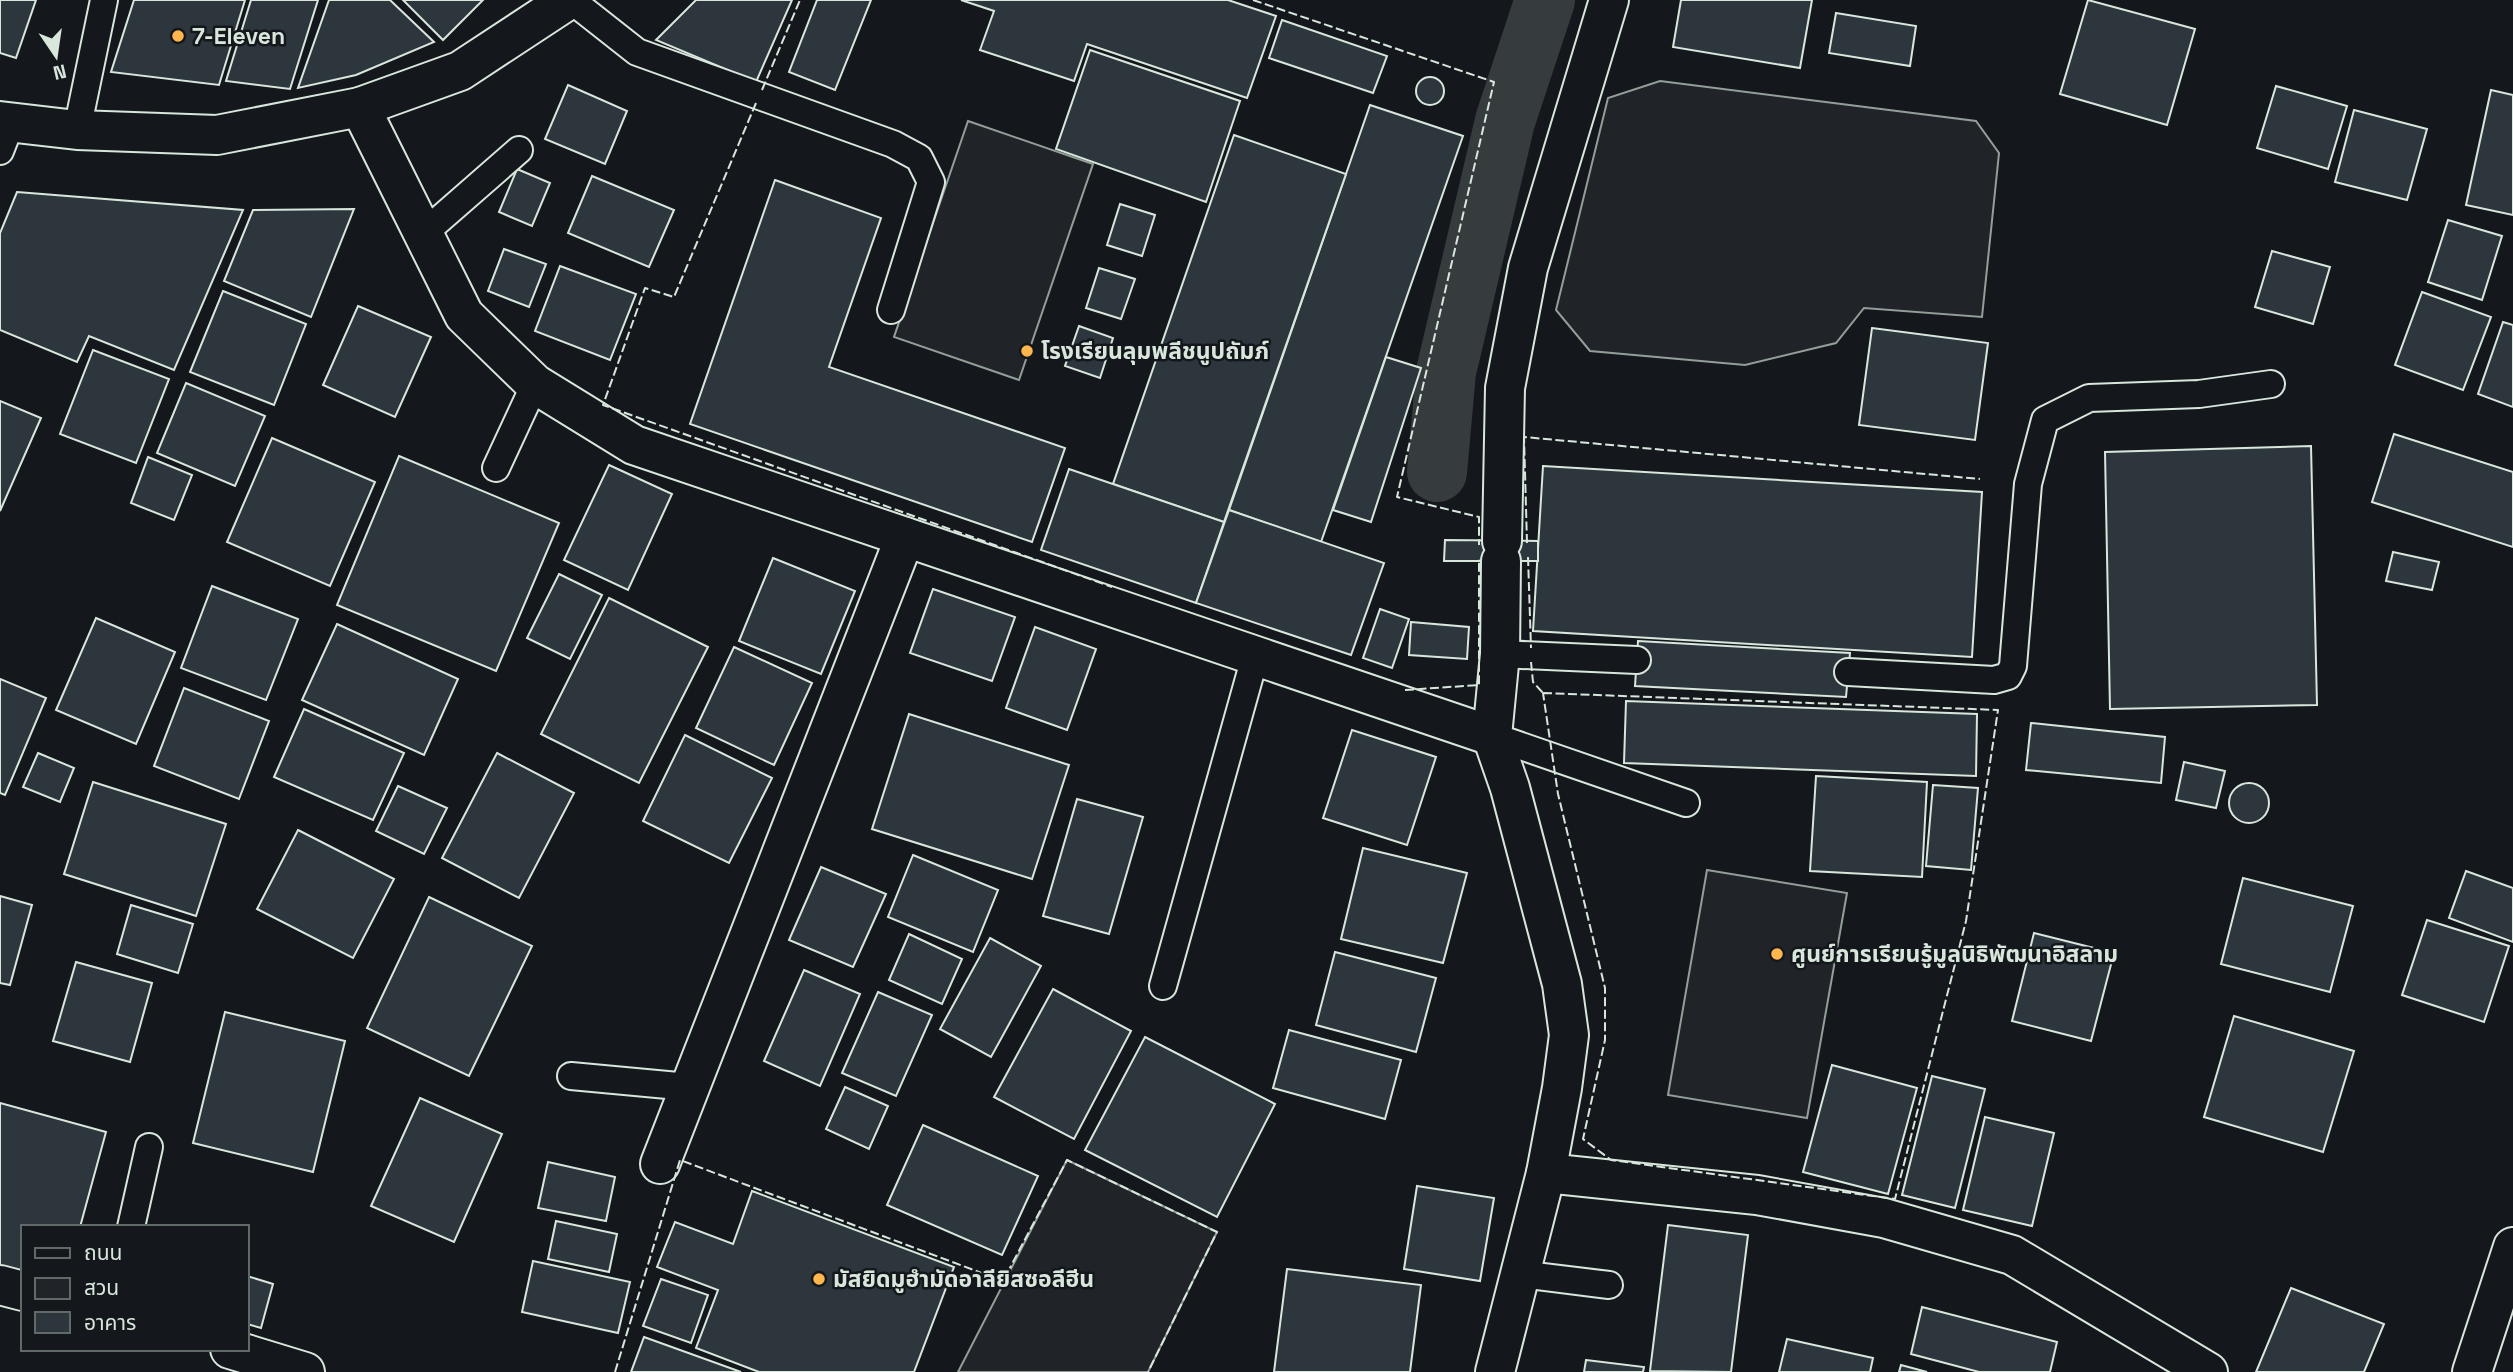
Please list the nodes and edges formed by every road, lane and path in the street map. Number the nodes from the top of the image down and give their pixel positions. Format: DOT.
graph roads {
  1 [pos="104,0"];
  2 [pos="569,0"];
  3 [pos="1609,0"];
  4 [pos="360,107"];
  5 [pos="77,130"];
  6 [pos="4,132"];
  7 [pos="520,150"];
  8 [pos="424,233"];
  9 [pos="891,310"];
  10 [pos="535,383"];
  11 [pos="2271,384"];
  12 [pos="496,468"];
  13 [pos="905,537"];
  14 [pos="1500,654"];
  15 [pos="1255,657"];
  16 [pos="1637,660"];
  17 [pos="1848,672"];
  18 [pos="1492,736"];
  19 [pos="1686,803"];
  20 [pos="1163,986"];
  21 [pos="571,1076"];
  22 [pos="689,1087"];
  23 [pos="149,1147"];
  24 [pos="660,1164"];
  25 [pos="1546,1173"];
  26 [pos="131,1225"];
  27 [pos="2513,1247"];
  28 [pos="1520,1274"];
  29 [pos="0,1285"];
  30 [pos="1609,1285"];
  31 [pos="21,1290"];
  32 [pos="237,1351"];
  33 [pos="305,1372"];
  34 [pos="1495,1372"];
  35 [pos="2208,1372"];
  36 [pos="2472,1372"];
  1 -- 5 [label="lane"];
  2 -- 4 [label="street"];
  2 -- 9 [label="lane"];
  3 -- 14 [label="street"];
  4 -- 5 [label="street"];
  4 -- 8 [label="street"];
  5 -- 6 [label="street"];
  7 -- 8 [label="lane"];
  8 -- 10 [label="street"];
  10 -- 12 [label="lane"];
  10 -- 13 [label="street"];
  11 -- 17 [label="lane"];
  13 -- 15 [label="street"];
  13 -- 22 [label="street"];
  14 -- 16 [label="lane"];
  14 -- 18 [label="street"];
  15 -- 18 [label="street"];
  15 -- 20 [label="lane"];
  18 -- 19 [label="lane"];
  18 -- 25 [label="street"];
  21 -- 22 [label="lane"];
  22 -- 24 [label="street"];
  23 -- 26 [label="lane"];
  25 -- 28 [label="street"];
  25 -- 35 [label="street"];
  27 -- 36 [label="street"];
  28 -- 30 [label="lane"];
  28 -- 34 [label="street"];
  29 -- 31 [label="street"];
  32 -- 33 [label="street"];
}
